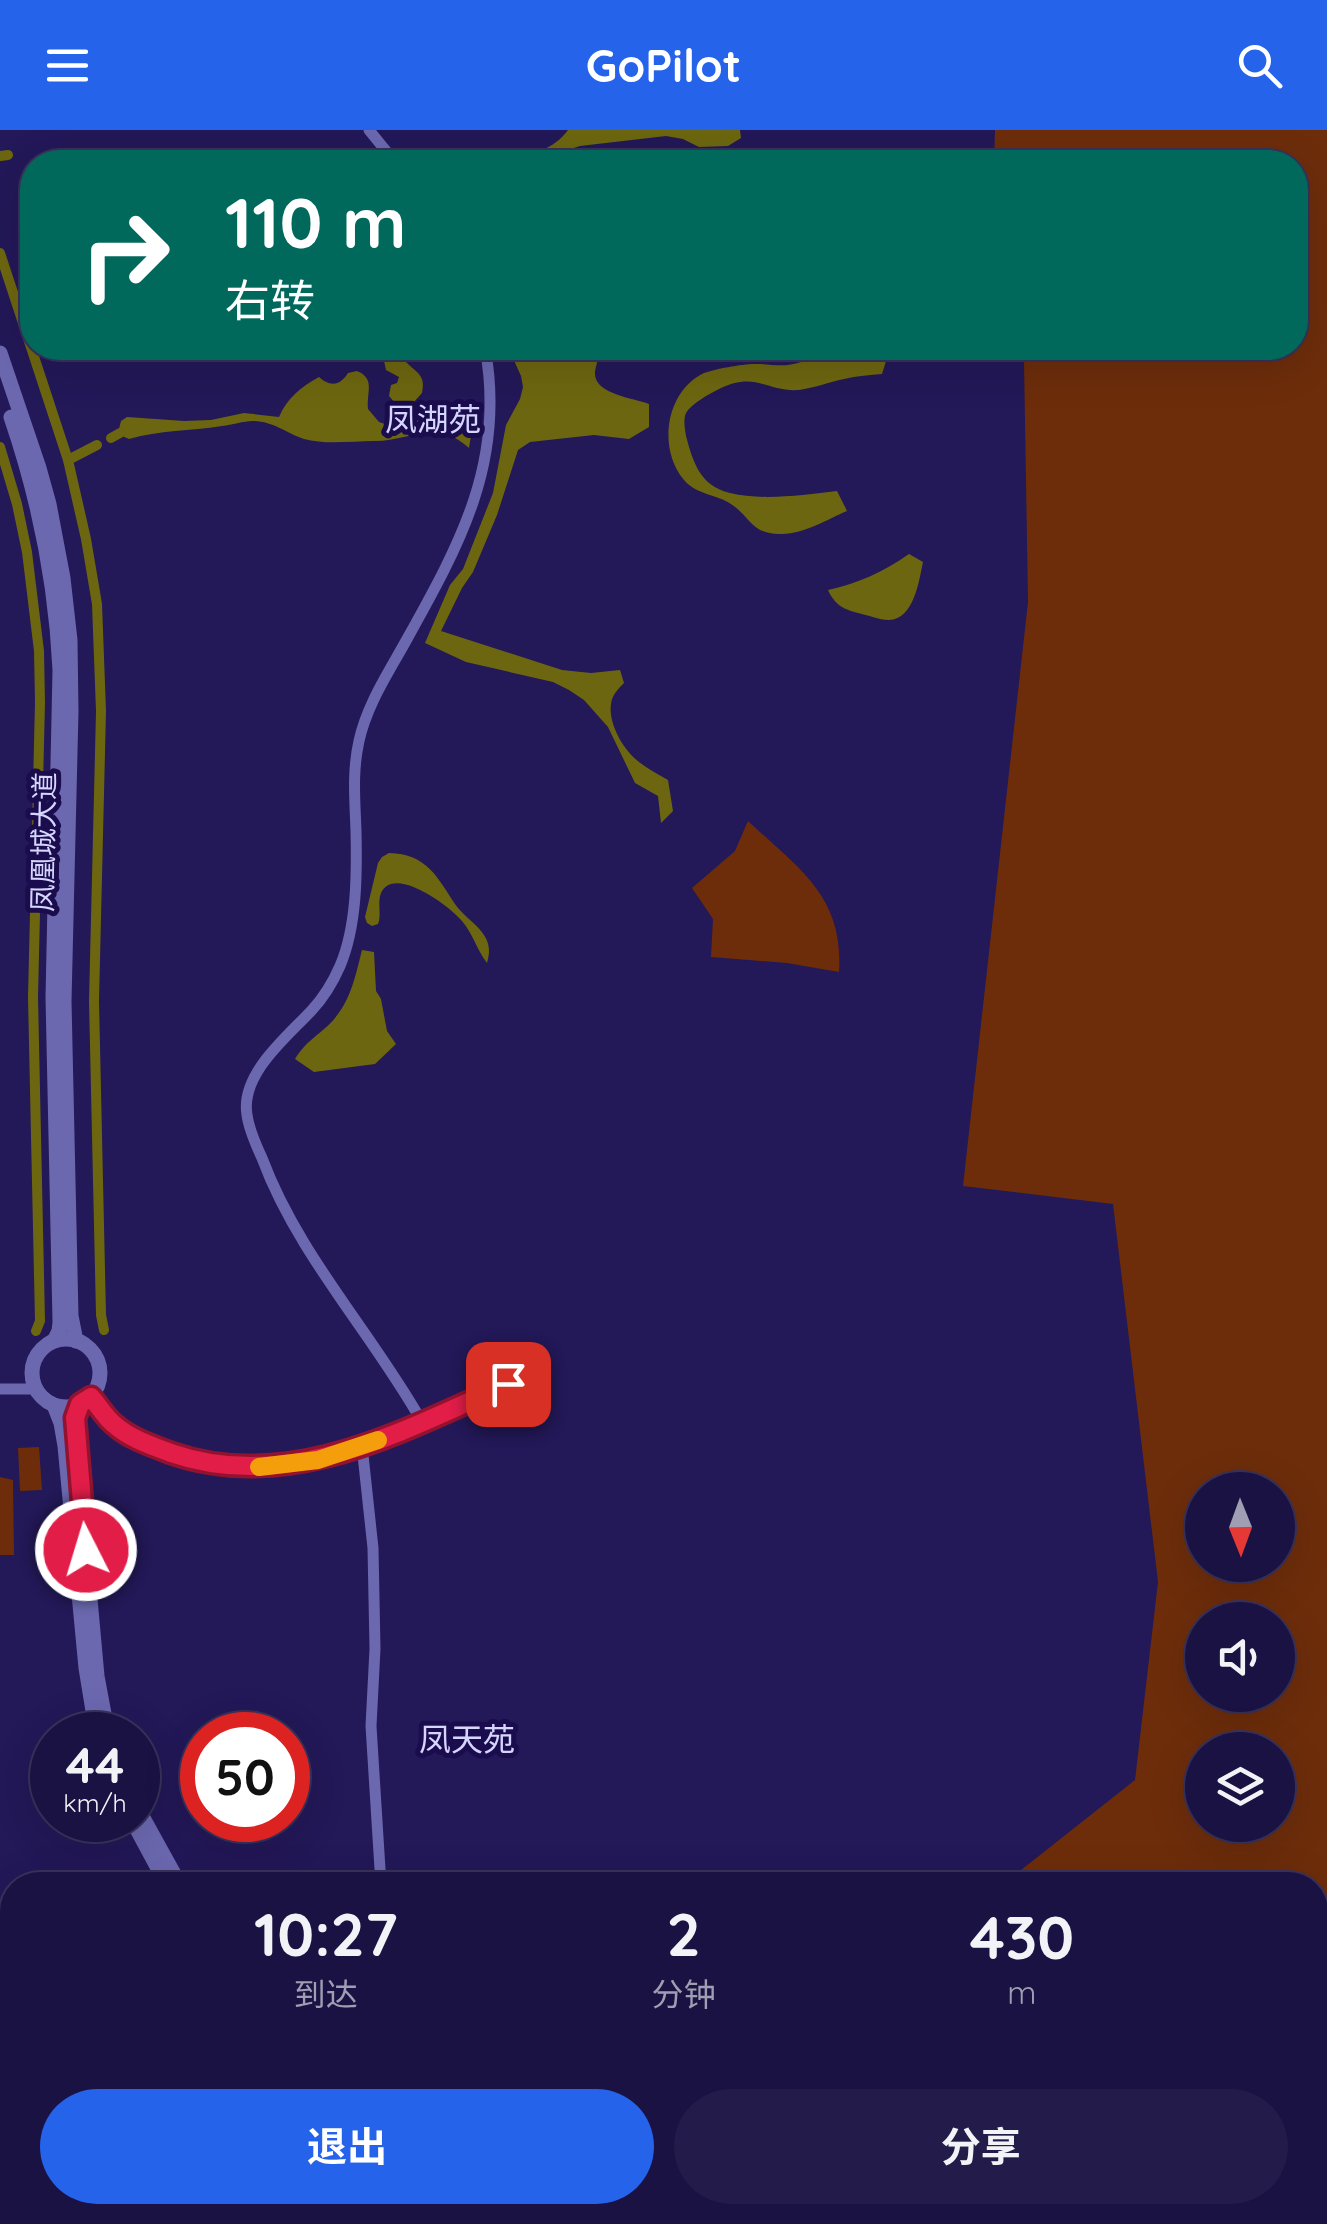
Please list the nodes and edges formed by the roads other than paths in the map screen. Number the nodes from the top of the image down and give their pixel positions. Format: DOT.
graph roads {
  1 [pos="369,130"];
  2 [pos="385,150"];
  3 [pos="0,353"];
  4 [pos="486,360"];
  5 [pos="0,384"];
  6 [pos="76,1340"];
  7 [pos="54,1341"];
  8 [pos="534,1373"];
  9 [pos="0,1389"];
  10 [pos="34,1389"];
  11 [pos="85,1401"];
  12 [pos="54,1405"];
  13 [pos="422,1422"];
  14 [pos="362,1446"];
  15 [pos="93,1712"];
  16 [pos="104,1712"];
  17 [pos="144,1842"];
  18 [pos="156,1842"];
  19 [pos="160,1872"];
  20 [pos="173,1872"];
  21 [pos="380,1872"];
  1 -- 2 [label="street"];
  3 -- 6 [label="main road, 凤凰城大道"];
  4 -- 13 [label="street"];
  5 -- 7 [label="main road, 凤凰城大道"];
  6 -- 7 [label="main road"];
  6 -- 11 [label="main road"];
  7 -- 10 [label="main road"];
  8 -- 13 [label="street"];
  9 -- 10 [label="street"];
  10 -- 12 [label="main road"];
  11 -- 12 [label="main road"];
  11 -- 14 [label="street"];
  11 -- 16 [label="main road"];
  12 -- 15 [label="main road"];
  13 -- 14 [label="street"];
  14 -- 21 [label="street"];
  17 -- 19 [label="main road"];
  18 -- 20 [label="main road"];
}
